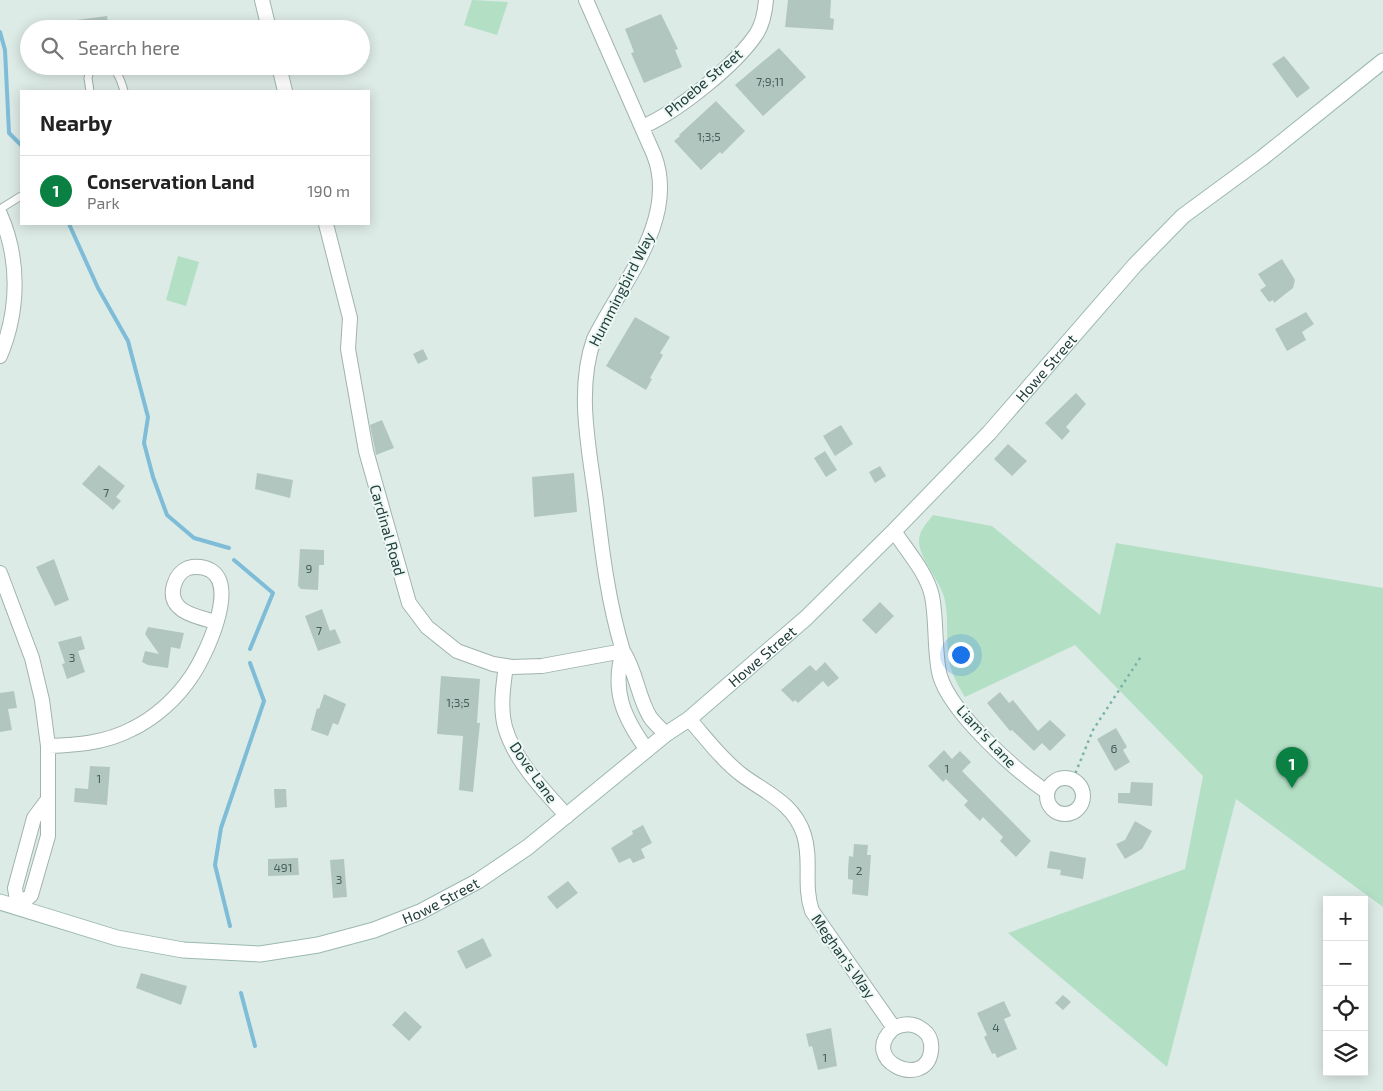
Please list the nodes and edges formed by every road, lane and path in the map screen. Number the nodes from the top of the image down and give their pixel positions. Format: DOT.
graph roads {
  1 [pos="262,0"];
  2 [pos="586,0"];
  3 [pos="766,0"];
  4 [pos="267,20"];
  5 [pos="1383,62"];
  6 [pos="89,75"];
  7 [pos="118,75"];
  8 [pos="281,75"];
  9 [pos="90,90"];
  10 [pos="124,90"];
  11 [pos="285,90"];
  12 [pos="642,127"];
  13 [pos="20,197"];
  14 [pos="0,208"];
  15 [pos="0,214"];
  16 [pos="326,225"];
  17 [pos="0,356"];
  18 [pos="894,531"];
  19 [pos="0,573"];
  20 [pos="216,622"];
  21 [pos="623,651"];
  22 [pos="1142,655"];
  23 [pos="506,666"];
  24 [pos="689,719"];
  25 [pos="666,734"];
  26 [pos="48,746"];
  27 [pos="647,750"];
  28 [pos="1073,779"];
  29 [pos="1047,792"];
  30 [pos="567,816"];
  31 [pos="0,902"];
  32 [pos="18,907"];
  33 [pos="894,1028"];
  1 -- 4 [label="street"];
  2 -- 12 [label="street, Hummingbird Way"];
  3 -- 12 [label="street, Phoebe Street"];
  5 -- 18 [label="street, Howe Street"];
  6 -- 9 [label="lane"];
  7 -- 10 [label="lane"];
  8 -- 11 [label="street"];
  12 -- 21 [label="street, Hummingbird Way"];
  13 -- 14 [label="lane"];
  15 -- 17 [label="street"];
  16 -- 23 [label="street, Cardinal Road"];
  18 -- 24 [label="street, Howe Street"];
  18 -- 29 [label="street, Liam's Lane"];
  19 -- 26 [label="street"];
  20 -- 26 [label="street"];
  21 -- 23 [label="street, Cardinal Road"];
  21 -- 25 [label="street, Hummingbird Way"];
  21 -- 27 [label="street, Hummingbird Way"];
  22 -- 28 [label="path"];
  23 -- 30 [label="street, Dove Lane"];
  24 -- 25 [label="street, Howe Street"];
  24 -- 33 [label="street, Meghan's Way"];
  25 -- 27 [label="street, Howe Street"];
  26 -- 32 [label="street"];
  27 -- 30 [label="street, Howe Street"];
  28 -- 29 [label="street"];
  28 -- 29 [label="street, Liam's Lane"];
  30 -- 32 [label="street, Howe Street"];
  31 -- 32 [label="street, Howe Street"];
}
